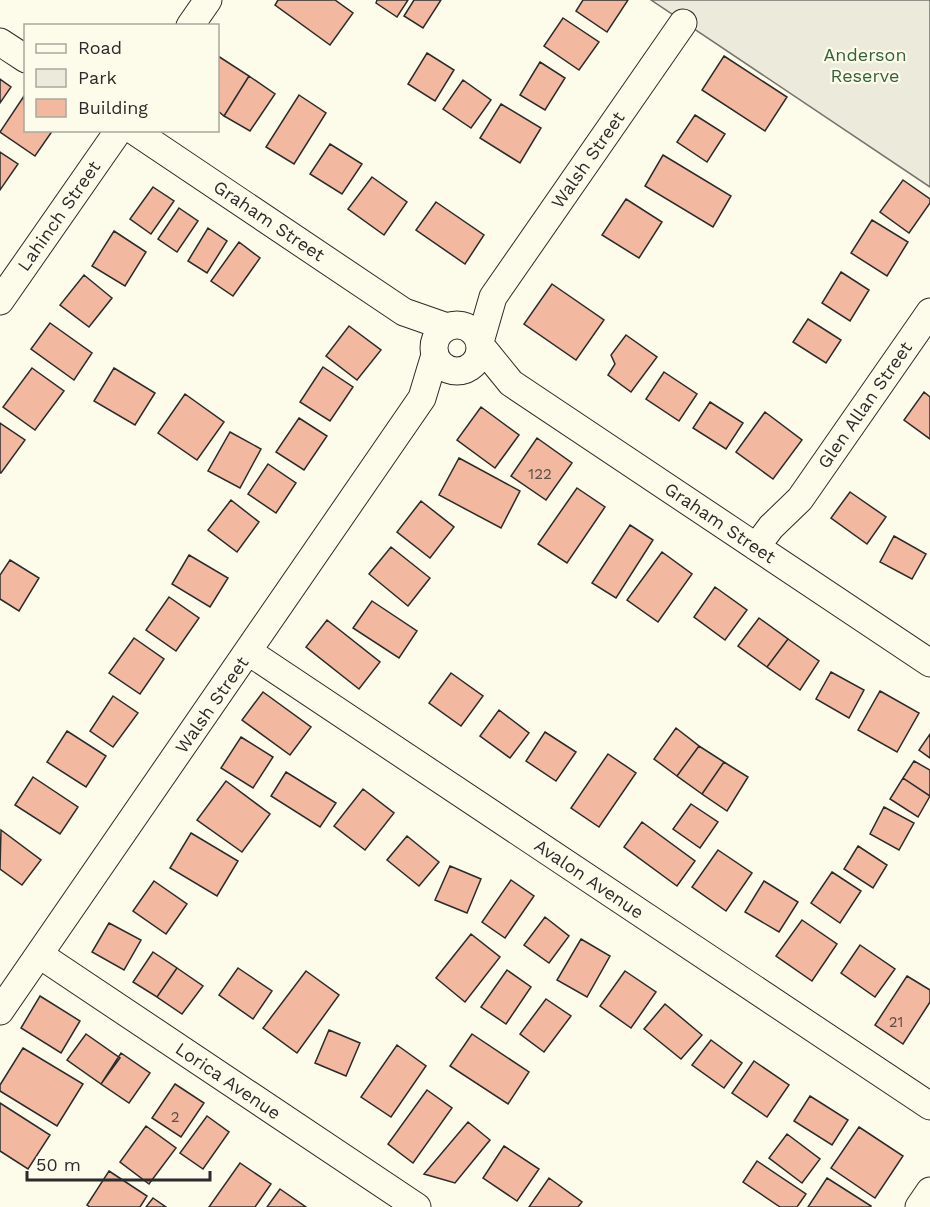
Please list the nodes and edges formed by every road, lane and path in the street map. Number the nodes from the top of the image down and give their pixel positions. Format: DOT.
graph roads {
  1 [pos="208,0"];
  2 [pos="683,23"];
  3 [pos="191,24"];
  4 [pos="0,42"];
  5 [pos="24,58"];
  6 [pos="117,132"];
  7 [pos="136,132"];
  8 [pos="493,297"];
  9 [pos="0,301"];
  10 [pos="404,312"];
  11 [pos="930,312"];
  12 [pos="450,326"];
  13 [pos="435,353"];
  14 [pos="472,357"];
  15 [pos="422,398"];
  16 [pos="763,552"];
  17 [pos="249,652"];
  18 [pos="930,663"];
  19 [pos="40,956"];
  20 [pos="0,1011"];
  21 [pos="930,1106"];
  22 [pos="930,1191"];
  23 [pos="417,1207"];
  24 [pos="919,1207"];
  1 -- 3 [label="street"];
  2 -- 8 [label="street, Walsh Street"];
  4 -- 5 [label="street"];
  6 -- 9 [label="street, Lahinch Street"];
  7 -- 10 [label="street, Graham Street"];
  8 -- 12 [label="street, Walsh Street"];
  8 -- 14 [label="street, Walsh Street"];
  10 -- 12 [label="street, Graham Street"];
  10 -- 13 [label="street, Graham Street"];
  11 -- 16 [label="street, Glen Allan Street"];
  12 -- 13 [label="street"];
  12 -- 14 [label="street"];
  13 -- 14 [label="street"];
  13 -- 15 [label="street, Walsh Street"];
  14 -- 15 [label="street, Walsh Street"];
  14 -- 16 [label="street, Graham Street"];
  15 -- 17 [label="street, Walsh Street"];
  16 -- 18 [label="street, Graham Street"];
  17 -- 19 [label="street, Walsh Street"];
  17 -- 21 [label="street, Avalon Avenue"];
  19 -- 20 [label="street, Walsh Street"];
  19 -- 23 [label="street, Lorica Avenue"];
  22 -- 24 [label="street"];
}
